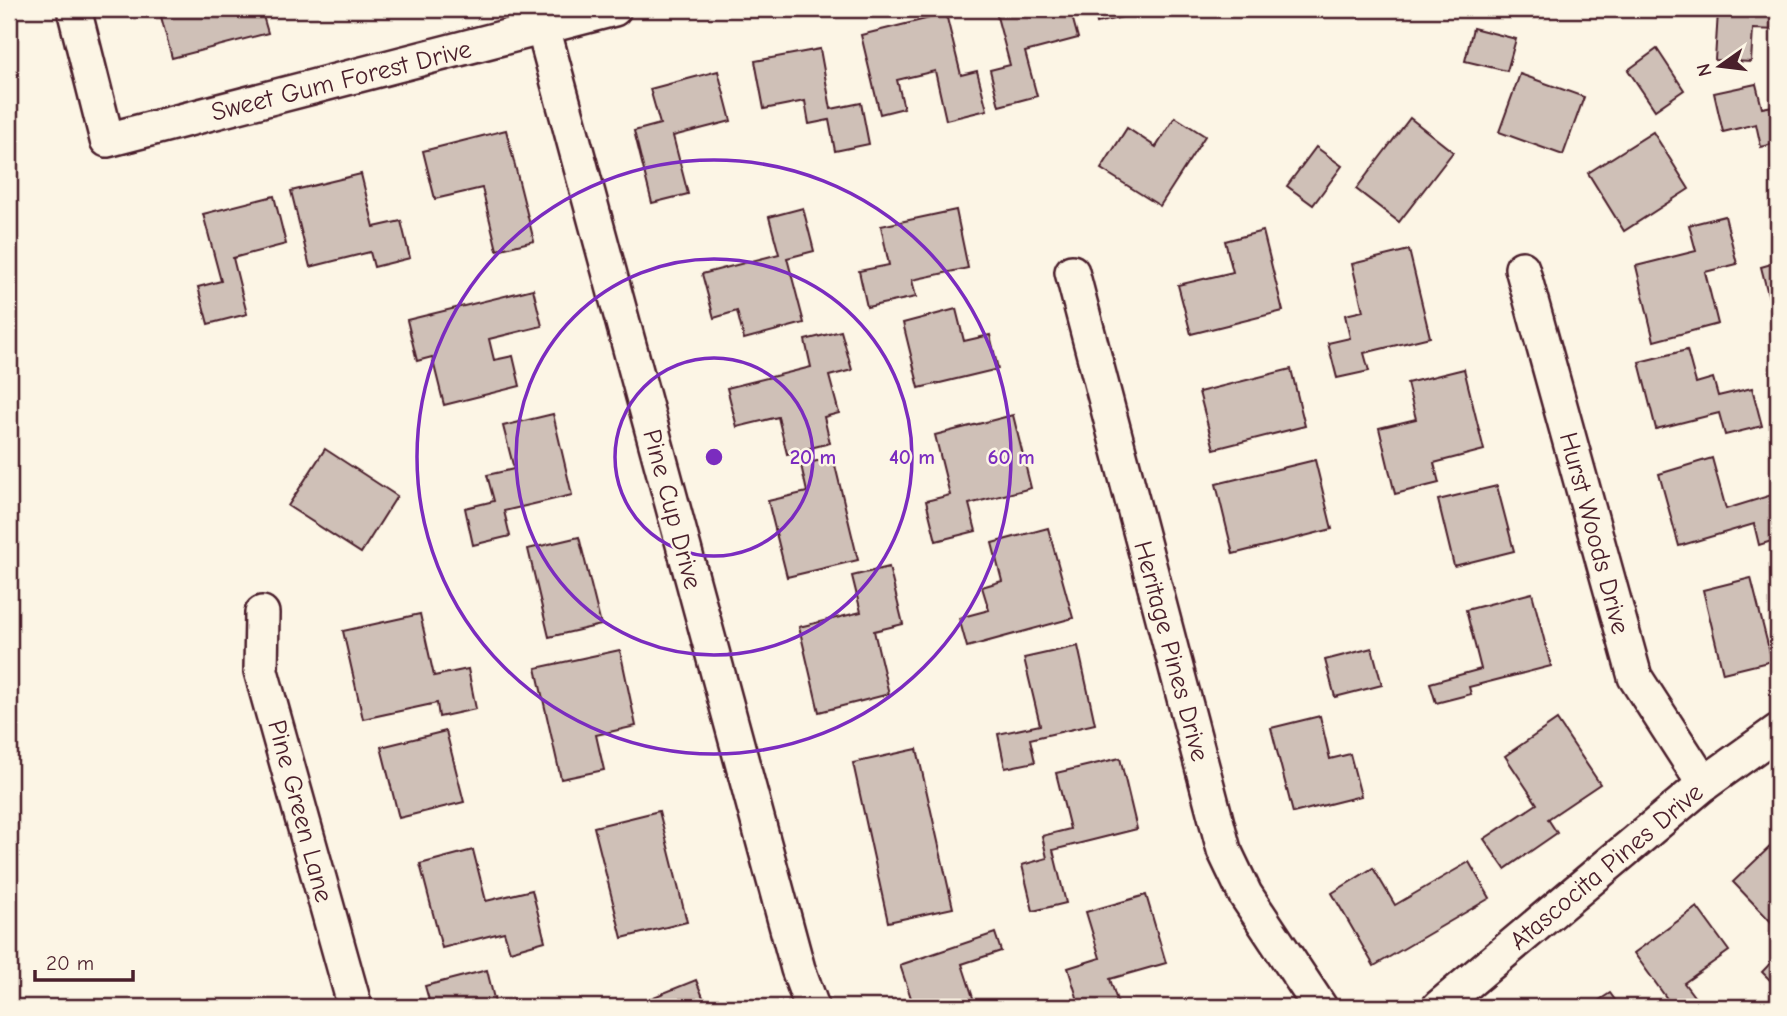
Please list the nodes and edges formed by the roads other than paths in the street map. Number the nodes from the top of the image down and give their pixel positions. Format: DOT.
graph roads {
  1 [pos="74,9"];
  2 [pos="614,9"];
  3 [pos="541,18"];
  4 [pos="1522,268"];
  5 [pos="1072,272"];
  6 [pos="262,613"];
  7 [pos="1778,730"];
  8 [pos="1704,784"];
  9 [pos="355,1007"];
  10 [pos="812,1007"];
  11 [pos="1320,1007"];
  12 [pos="1439,1007"];
  1 -- 3 [label="street, Sweet Gum Forest Drive"];
  2 -- 3 [label="street, Sweet Gum Forest Drive"];
  3 -- 10 [label="street, Pine Cup Drive"];
  4 -- 8 [label="street, Hurst Woods Drive"];
  5 -- 11 [label="street, Heritage Pines Drive"];
  6 -- 9 [label="street, Pine Green Lane"];
  7 -- 8 [label="street, Atascocita Pines Drive"];
  8 -- 12 [label="street, Atascocita Pines Drive"];
}
